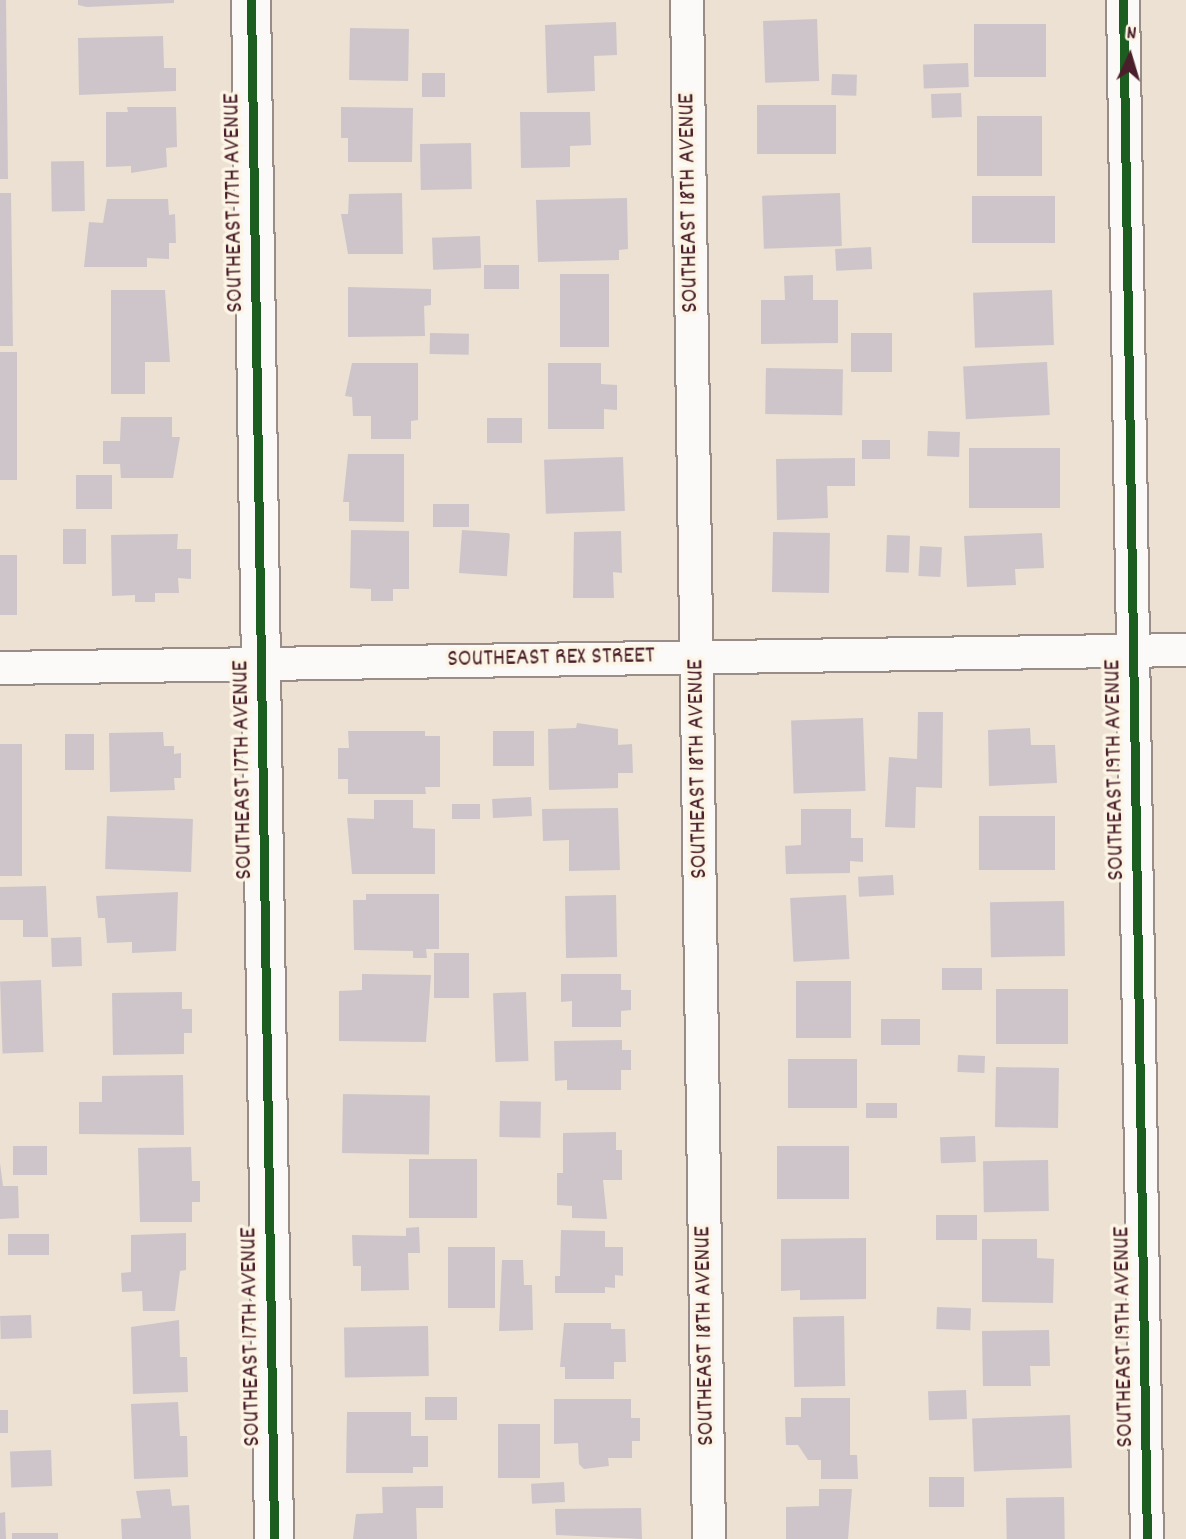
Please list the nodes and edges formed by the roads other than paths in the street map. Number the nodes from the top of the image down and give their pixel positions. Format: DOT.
graph roads {
  1 [pos="251,0"];
  2 [pos="687,0"];
  3 [pos="1123,0"];
  4 [pos="1186,650"];
  5 [pos="1133,651"];
  6 [pos="697,656"];
  7 [pos="261,664"];
  8 [pos="0,667"];
  9 [pos="274,1539"];
  10 [pos="709,1539"];
  11 [pos="1147,1539"];
  1 -- 7 [label="street, SOUTHEAST 17TH AVENUE"];
  2 -- 6 [label="street, SOUTHEAST 18TH AVENUE"];
  3 -- 5 [label="street, SOUTHEAST 19TH AVENUE"];
  4 -- 5 [label="street, SOUTHEAST REX STREET"];
  5 -- 6 [label="street, SOUTHEAST REX STREET"];
  5 -- 11 [label="street, SOUTHEAST 19TH AVENUE"];
  6 -- 7 [label="street, SOUTHEAST REX STREET"];
  6 -- 10 [label="street, SOUTHEAST 18TH AVENUE"];
  7 -- 8 [label="street, SOUTHEAST REX STREET"];
  7 -- 9 [label="street, SOUTHEAST 17TH AVENUE"];
}
